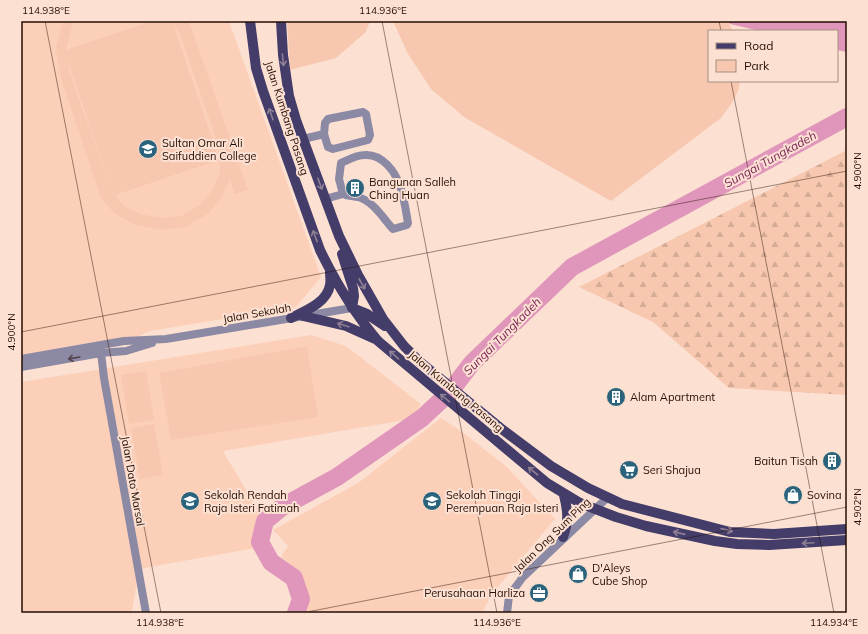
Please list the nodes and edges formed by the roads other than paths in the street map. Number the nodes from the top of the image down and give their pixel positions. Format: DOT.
graph roads {
  1 [pos="250,21"];
  2 [pos="281,21"];
  3 [pos="324,134"];
  4 [pos="303,139"];
  5 [pos="343,194"];
  6 [pos="325,199"];
  7 [pos="339,236"];
  8 [pos="330,272"];
  9 [pos="352,308"];
  10 [pos="303,316"];
  11 [pos="291,318"];
  12 [pos="392,332"];
  13 [pos="166,339"];
  14 [pos="378,341"];
  15 [pos="101,353"];
  16 [pos="21,359"];
  17 [pos="21,367"];
  18 [pos="564,494"];
  19 [pos="608,497"];
  20 [pos="594,509"];
  21 [pos="847,529"];
  22 [pos="564,538"];
  23 [pos="847,540"];
  24 [pos="146,613"];
  25 [pos="507,613"];
  8 -- 1 [label="main road, Jalan Kumbang Pasang, one-way"];
  2 -- 4 [label="main road, Jalan Kumbang Pasang, one-way"];
  3 -- 3 [label="street"];
  3 -- 4 [label="street"];
  4 -- 6 [label="main road, Jalan Kumbang Pasang, one-way"];
  5 -- 5 [label="street"];
  5 -- 6 [label="street"];
  6 -- 7 [label="main road, Jalan Kumbang Pasang"];
  7 -- 9 [label="main road"];
  7 -- 12 [label="main road, Jalan Kumbang Pasang, one-way"];
  8 -- 9 [label="main road, Jalan Kumbang Pasang"];
  8 -- 11 [label="main road"];
  9 -- 10 [label="street, Jalan Sekolah"];
  9 -- 12 [label="main road"];
  9 -- 14 [label="main road, Jalan Kumbang Pasang"];
  10 -- 11 [label="street, Jalan Sekolah"];
  14 -- 10 [label="main road, one-way"];
  11 -- 13 [label="street, Jalan Sekolah"];
  12 -- 19 [label="main road, Jalan Kumbang Pasang"];
  13 -- 15 [label="street, Jalan Sekolah"];
  13 -- 16 [label="street, Jalan Sekolah"];
  18 -- 14 [label="main road, Jalan Kumbang Pasang, one-way"];
  15 -- 17 [label="street, Jalan Sekolah, one-way"];
  15 -- 24 [label="street, Jalan Dato Marsal"];
  18 -- 20 [label="main road, Jalan Kumbang Pasang"];
  18 -- 22 [label="main road"];
  19 -- 20 [label="street, Jalan Ong Sum Ping"];
  19 -- 21 [label="main road, Jalan Kumbang Pasang, one-way"];
  20 -- 22 [label="street, Jalan Ong Sum Ping"];
  23 -- 20 [label="main road, Jalan Kumbang Pasang, one-way"];
  22 -- 25 [label="street, Jalan Ong Sum Ping"];
}
